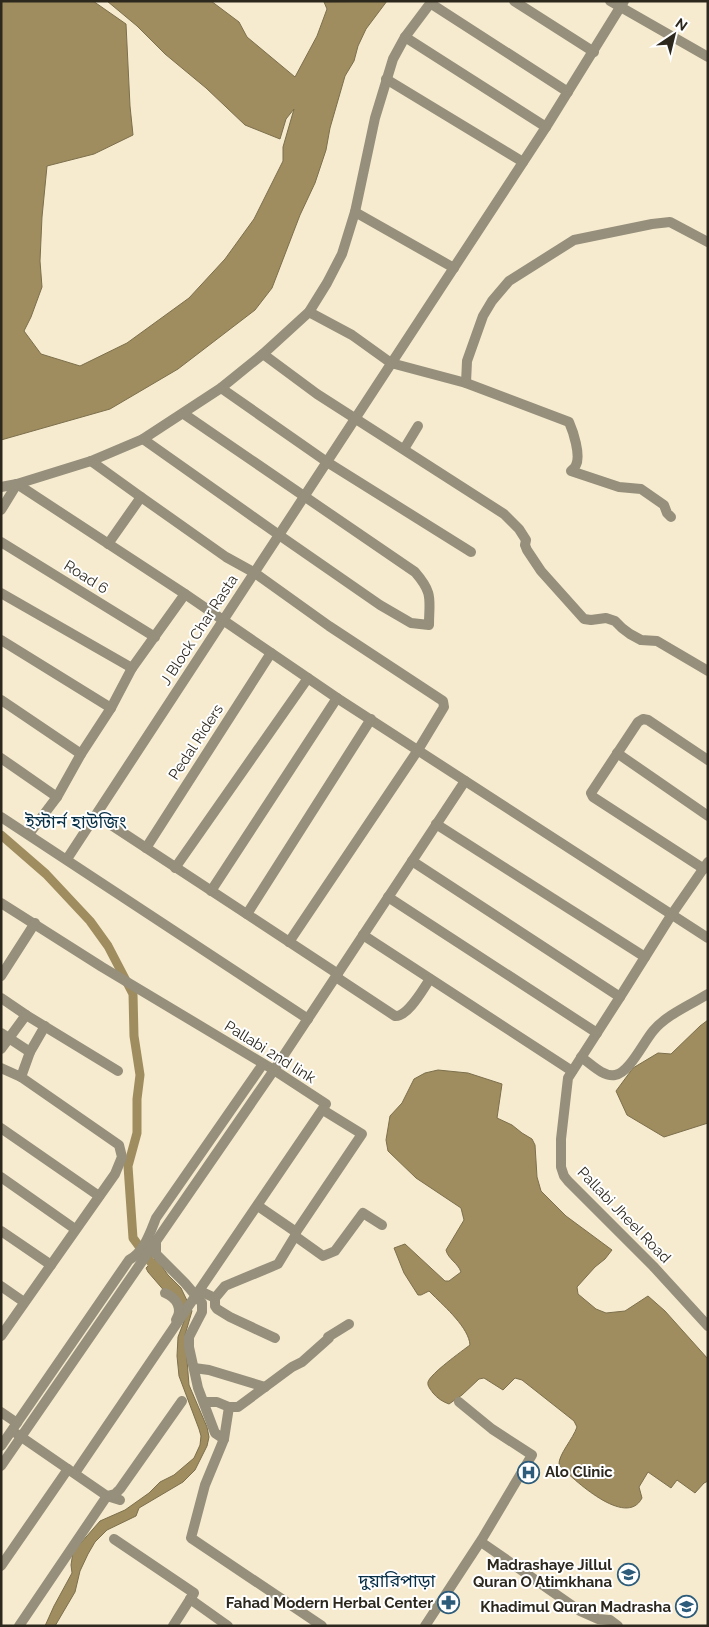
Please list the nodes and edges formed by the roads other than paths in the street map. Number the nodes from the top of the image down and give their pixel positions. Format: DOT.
graph roads {
  1 [pos="514,1"];
  2 [pos="610,1"];
  3 [pos="431,2"];
  4 [pos="623,5"];
  5 [pos="405,37"];
  6 [pos="594,52"];
  7 [pos="708,57"];
  8 [pos="386,79"];
  9 [pos="568,92"];
  10 [pos="546,127"];
  11 [pos="523,162"];
  12 [pos="354,212"];
  13 [pos="708,242"];
  14 [pos="454,268"];
  15 [pos="309,312"];
  16 [pos="262,354"];
  17 [pos="391,363"];
  18 [pos="466,382"];
  19 [pos="221,388"];
  20 [pos="184,414"];
  21 [pos="356,418"];
  22 [pos="418,426"];
  23 [pos="143,439"];
  24 [pos="404,449"];
  25 [pos="91,460"];
  26 [pos="327,462"];
  27 [pos="17,484"];
  28 [pos="1,487"];
  29 [pos="141,497"];
  30 [pos="304,497"];
  31 [pos="1,510"];
  32 [pos="671,517"];
  33 [pos="279,535"];
  34 [pos="1,542"];
  35 [pos="108,544"];
  36 [pos="471,552"];
  37 [pos="255,572"];
  38 [pos="1,593"];
  39 [pos="185,594"];
  40 [pos="223,621"];
  41 [pos="155,637"];
  42 [pos="1,640"];
  43 [pos="271,653"];
  44 [pos="132,668"];
  45 [pos="708,671"];
  46 [pos="308,678"];
  47 [pos="337,698"];
  48 [pos="1,700"];
  49 [pos="111,708"];
  50 [pos="371,719"];
  51 [pos="418,750"];
  52 [pos="617,753"];
  53 [pos="81,754"];
  54 [pos="1,758"];
  55 [pos="708,760"];
  56 [pos="465,781"];
  57 [pos="57,797"];
  58 [pos="96,815"];
  59 [pos="708,816"];
  60 [pos="1,817"];
  61 [pos="436,824"];
  62 [pos="29,834"];
  63 [pos="146,848"];
  64 [pos="67,860"];
  65 [pos="412,861"];
  66 [pos="706,866"];
  67 [pos="176,868"];
  68 [pos="212,891"];
  69 [pos="388,897"];
  70 [pos="1,903"];
  71 [pos="247,914"];
  72 [pos="672,914"];
  73 [pos="35,923"];
  74 [pos="364,935"];
  75 [pos="708,938"];
  76 [pos="289,942"];
  77 [pos="645,957"];
  78 [pos="337,975"];
  79 [pos="1,976"];
  80 [pos="430,979"];
  81 [pos="708,994"];
  82 [pos="620,997"];
  83 [pos="1,998"];
  84 [pos="26,1014"];
  85 [pos="308,1018"];
  86 [pos="44,1026"];
  87 [pos="597,1033"];
  88 [pos="5,1035"];
  89 [pos="1,1049"];
  90 [pos="30,1052"];
  91 [pos="581,1057"];
  92 [pos="263,1064"];
  93 [pos="1,1068"];
  94 [pos="274,1070"];
  95 [pos="118,1071"];
  96 [pos="570,1075"];
  97 [pos="21,1077"];
  98 [pos="323,1110"];
  99 [pos="1,1128"];
  100 [pos="1,1178"];
  101 [pos="99,1196"];
  102 [pos="258,1206"];
  103 [pos="382,1224"];
  104 [pos="75,1229"];
  105 [pos="1,1231"];
  106 [pos="296,1234"];
  107 [pos="153,1240"];
  108 [pos="136,1261"];
  109 [pos="50,1265"];
  110 [pos="1,1286"];
  111 [pos="165,1293"];
  112 [pos="197,1294"];
  113 [pos="215,1298"];
  114 [pos="24,1302"];
  115 [pos="348,1324"];
  116 [pos="708,1326"];
  117 [pos="173,1332"];
  118 [pos="1,1336"];
  119 [pos="188,1337"];
  120 [pos="274,1338"];
  121 [pos="194,1368"];
  122 [pos="265,1387"];
  123 [pos="182,1401"];
  124 [pos="204,1402"];
  125 [pos="459,1402"];
  126 [pos="229,1406"];
  127 [pos="1,1412"];
  128 [pos="14,1427"];
  129 [pos="22,1437"];
  130 [pos="224,1438"];
  131 [pos="1,1446"];
  132 [pos="1,1466"];
  133 [pos="72,1471"];
  134 [pos="107,1496"];
  135 [pos="120,1500"];
  136 [pos="114,1539"];
  137 [pos="481,1542"];
  138 [pos="1,1566"];
  139 [pos="190,1600"];
  140 [pos="599,1622"];
  141 [pos="19,1626"];
  142 [pos="174,1626"];
  143 [pos="228,1626"];
  144 [pos="322,1626"];
  145 [pos="425,1626"];
  146 [pos="618,1626"];
  1 -- 6 [label="street"];
  2 -- 4 [label="street"];
  3 -- 5 [label="street"];
  3 -- 9 [label="street"];
  4 -- 6 [label="street, J Block Char Rasta"];
  4 -- 7 [label="street"];
  5 -- 8 [label="street"];
  5 -- 10 [label="street"];
  6 -- 9 [label="street, J Block Char Rasta"];
  8 -- 11 [label="street"];
  8 -- 12 [label="street"];
  9 -- 10 [label="street, J Block Char Rasta"];
  10 -- 11 [label="street, J Block Char Rasta"];
  11 -- 14 [label="street, J Block Char Rasta"];
  12 -- 14 [label="street"];
  12 -- 15 [label="street"];
  13 -- 18 [label="street"];
  14 -- 17 [label="street, J Block Char Rasta"];
  15 -- 16 [label="street"];
  15 -- 17 [label="street"];
  16 -- 19 [label="street"];
  16 -- 21 [label="street"];
  17 -- 18 [label="street"];
  17 -- 21 [label="street, J Block Char Rasta"];
  18 -- 32 [label="street"];
  19 -- 20 [label="street"];
  19 -- 26 [label="street"];
  20 -- 23 [label="street"];
  20 -- 30 [label="street"];
  21 -- 24 [label="street"];
  21 -- 26 [label="street, J Block Char Rasta"];
  22 -- 24 [label="street"];
  23 -- 25 [label="street"];
  23 -- 33 [label="street"];
  24 -- 45 [label="street"];
  25 -- 27 [label="street"];
  25 -- 29 [label="street"];
  26 -- 30 [label="street, J Block Char Rasta"];
  26 -- 36 [label="street"];
  27 -- 28 [label="street"];
  27 -- 31 [label="street"];
  27 -- 35 [label="street"];
  29 -- 35 [label="street"];
  29 -- 37 [label="street"];
  30 -- 33 [label="street, J Block Char Rasta"];
  30 -- 33 [label="street"];
  33 -- 37 [label="street, J Block Char Rasta"];
  34 -- 41 [label="street, Road 6"];
  35 -- 39 [label="street"];
  37 -- 40 [label="street, J Block Char Rasta"];
  37 -- 51 [label="street"];
  38 -- 44 [label="street"];
  39 -- 40 [label="street"];
  39 -- 41 [label="street, J Block Char Rasta"];
  40 -- 43 [label="street"];
  40 -- 58 [label="street, J Block Char Rasta"];
  41 -- 44 [label="street, J Block Char Rasta"];
  42 -- 49 [label="street"];
  43 -- 46 [label="street"];
  43 -- 63 [label="street, Pedal Riders"];
  44 -- 49 [label="street, J Block Char Rasta"];
  46 -- 47 [label="street"];
  46 -- 67 [label="street"];
  47 -- 50 [label="street"];
  47 -- 68 [label="street"];
  48 -- 53 [label="street"];
  49 -- 53 [label="street, J Block Char Rasta"];
  50 -- 51 [label="street"];
  50 -- 71 [label="street"];
  51 -- 56 [label="street"];
  51 -- 76 [label="street"];
  52 -- 55 [label="street"];
  52 -- 59 [label="street"];
  52 -- 66 [label="street"];
  53 -- 57 [label="street, J Block Char Rasta"];
  54 -- 57 [label="street"];
  56 -- 61 [label="street"];
  56 -- 72 [label="street"];
  57 -- 62 [label="street, J Block Char Rasta"];
  58 -- 63 [label="street"];
  58 -- 64 [label="street, J Block Char Rasta"];
  60 -- 62 [label="street"];
  61 -- 65 [label="street"];
  61 -- 77 [label="street"];
  62 -- 64 [label="street"];
  63 -- 67 [label="street"];
  64 -- 85 [label="street"];
  65 -- 69 [label="street"];
  65 -- 82 [label="street"];
  66 -- 72 [label="street"];
  67 -- 68 [label="street"];
  68 -- 71 [label="street"];
  69 -- 74 [label="street"];
  69 -- 87 [label="street"];
  70 -- 73 [label="street, Pallabi 2nd link"];
  71 -- 76 [label="street"];
  72 -- 75 [label="street"];
  72 -- 77 [label="street"];
  73 -- 79 [label="street"];
  73 -- 92 [label="street, Pallabi 2nd link"];
  74 -- 78 [label="street"];
  74 -- 80 [label="street"];
  76 -- 78 [label="street"];
  77 -- 82 [label="street"];
  78 -- 80 [label="street"];
  78 -- 85 [label="street"];
  80 -- 96 [label="street"];
  81 -- 91 [label="street"];
  82 -- 87 [label="street"];
  83 -- 84 [label="street"];
  84 -- 86 [label="street"];
  84 -- 88 [label="street"];
  85 -- 94 [label="street"];
  86 -- 90 [label="street"];
  86 -- 95 [label="street"];
  87 -- 91 [label="street"];
  88 -- 89 [label="street"];
  88 -- 90 [label="street"];
  90 -- 97 [label="street"];
  91 -- 96 [label="street"];
  92 -- 94 [label="street, Pallabi 2nd link"];
  92 -- 107 [label="street"];
  93 -- 97 [label="street"];
  94 -- 98 [label="street, Pallabi 2nd link"];
  94 -- 107 [label="street"];
  96 -- 116 [label="street, Pallabi Jheel Road"];
  97 -- 101 [label="street"];
  98 -- 102 [label="street"];
  98 -- 106 [label="street"];
  99 -- 101 [label="street"];
  100 -- 104 [label="street"];
  101 -- 104 [label="street"];
  102 -- 106 [label="street"];
  102 -- 112 [label="street"];
  103 -- 106 [label="street"];
  104 -- 109 [label="street"];
  105 -- 109 [label="street"];
  106 -- 113 [label="street"];
  107 -- 108 [label="street"];
  107 -- 112 [label="street"];
  108 -- 128 [label="street"];
  108 -- 129 [label="street"];
  109 -- 114 [label="street"];
  110 -- 114 [label="street"];
  111 -- 117 [label="street"];
  112 -- 113 [label="street"];
  112 -- 117 [label="street"];
  112 -- 119 [label="street"];
  113 -- 120 [label="street"];
  114 -- 118 [label="street"];
  115 -- 122 [label="street"];
  117 -- 119 [label="street"];
  117 -- 133 [label="street"];
  119 -- 121 [label="street"];
  121 -- 122 [label="street"];
  121 -- 124 [label="street"];
  122 -- 126 [label="street"];
  123 -- 134 [label="street"];
  124 -- 126 [label="street"];
  124 -- 130 [label="street"];
  125 -- 137 [label="street"];
  126 -- 130 [label="street"];
  127 -- 128 [label="street"];
  128 -- 129 [label="street"];
  128 -- 131 [label="street"];
  129 -- 132 [label="street"];
  129 -- 133 [label="street"];
  130 -- 144 [label="street"];
  133 -- 134 [label="street"];
  133 -- 138 [label="street"];
  134 -- 135 [label="street"];
  134 -- 141 [label="street"];
  136 -- 139 [label="street"];
  137 -- 140 [label="street"];
  137 -- 145 [label="street"];
  139 -- 142 [label="street"];
  139 -- 143 [label="street"];
  140 -- 146 [label="street"];
}
